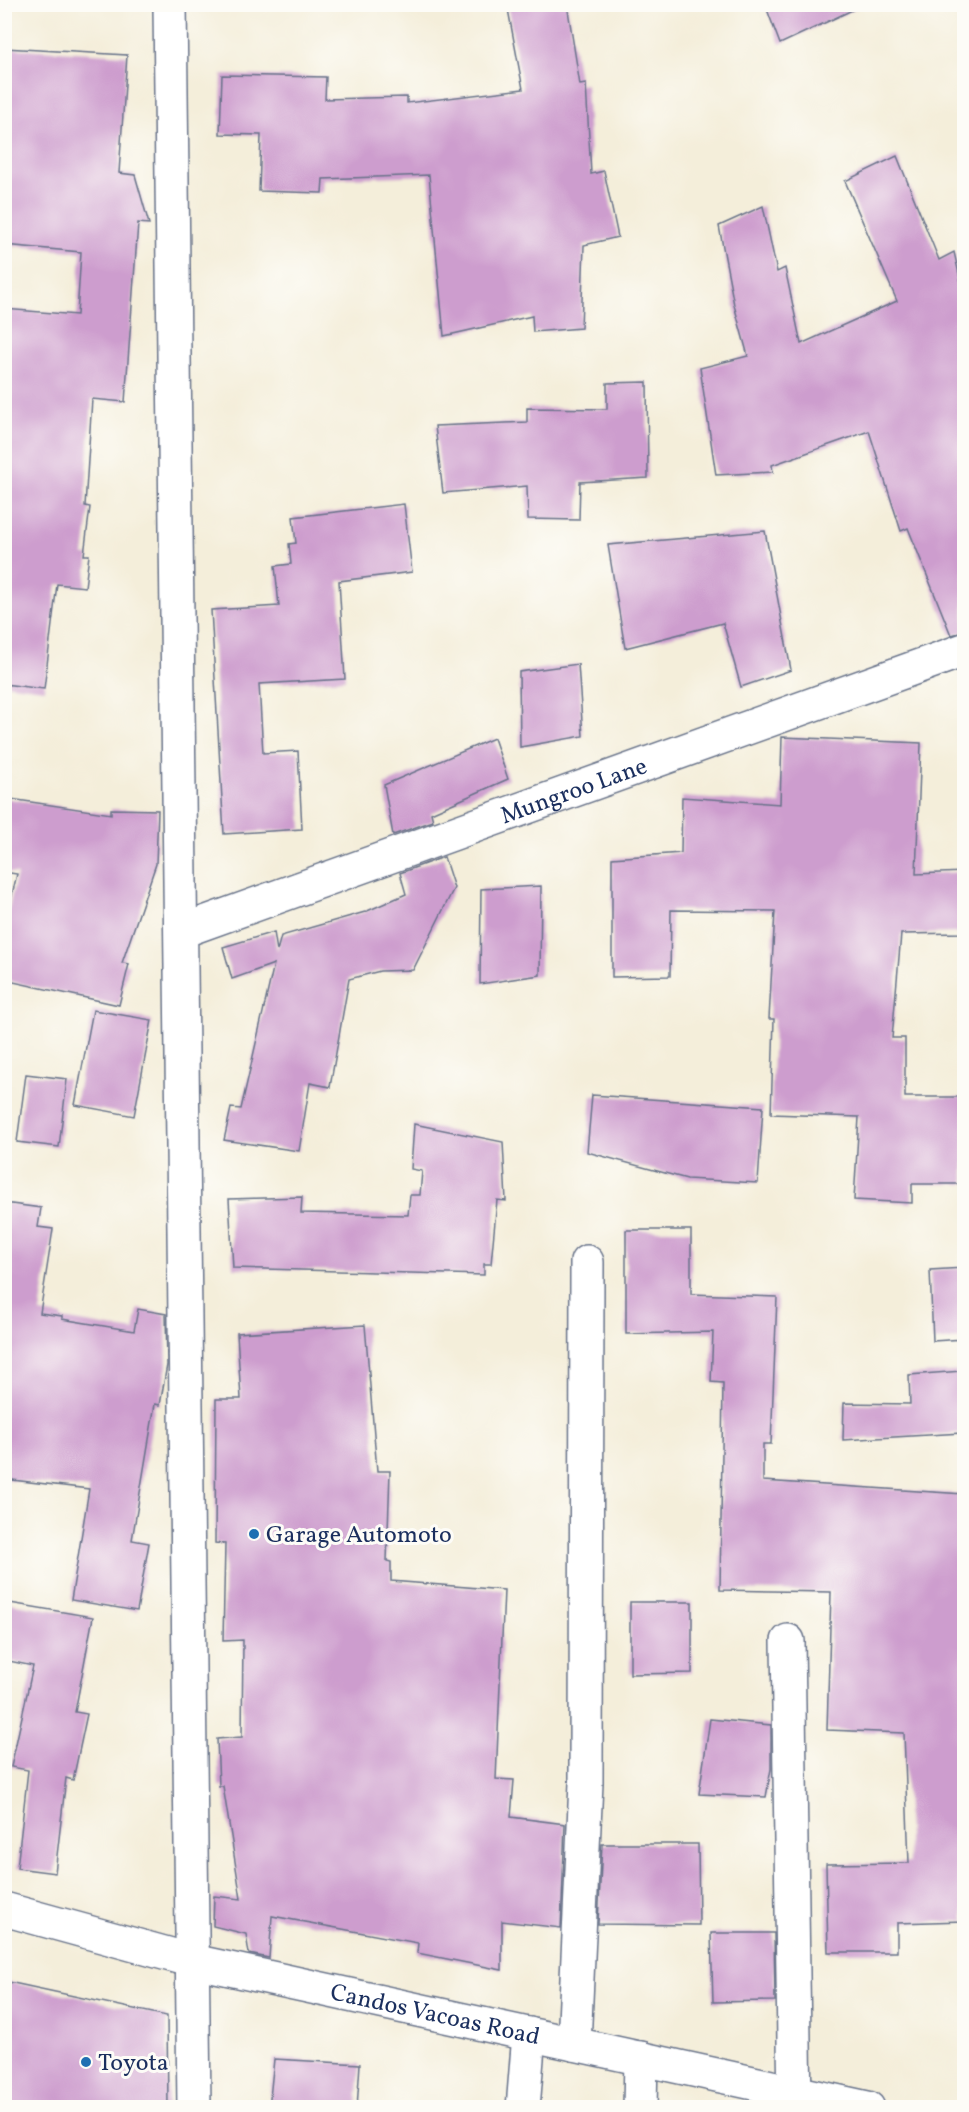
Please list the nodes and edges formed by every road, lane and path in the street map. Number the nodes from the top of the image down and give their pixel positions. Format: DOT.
graph roads {
  1 [pos="170,4"];
  2 [pos="964,650"];
  3 [pos="182,931"];
  4 [pos="587,1262"];
  5 [pos="788,1641"];
  6 [pos="4,1909"];
  7 [pos="193,1961"];
  8 [pos="529,2034"];
  9 [pos="574,2044"];
  10 [pos="641,2058"];
  11 [pos="796,2100"];
  12 [pos="194,2108"];
  13 [pos="524,2108"];
  14 [pos="640,2108"];
  15 [pos="868,2108"];
  1 -- 3 [label="street"];
  2 -- 3 [label="street, Mungroo Lane"];
  3 -- 7 [label="street"];
  4 -- 9 [label="street"];
  5 -- 11 [label="street"];
  6 -- 7 [label="street, Candos Vacoas Road"];
  7 -- 8 [label="street, Candos Vacoas Road"];
  7 -- 12 [label="street"];
  8 -- 9 [label="street, Candos Vacoas Road"];
  8 -- 13 [label="street"];
  9 -- 10 [label="street, Candos Vacoas Road"];
  10 -- 11 [label="street, Candos Vacoas Road"];
  10 -- 14 [label="street"];
  11 -- 15 [label="street, Candos Vacoas Road"];
}
